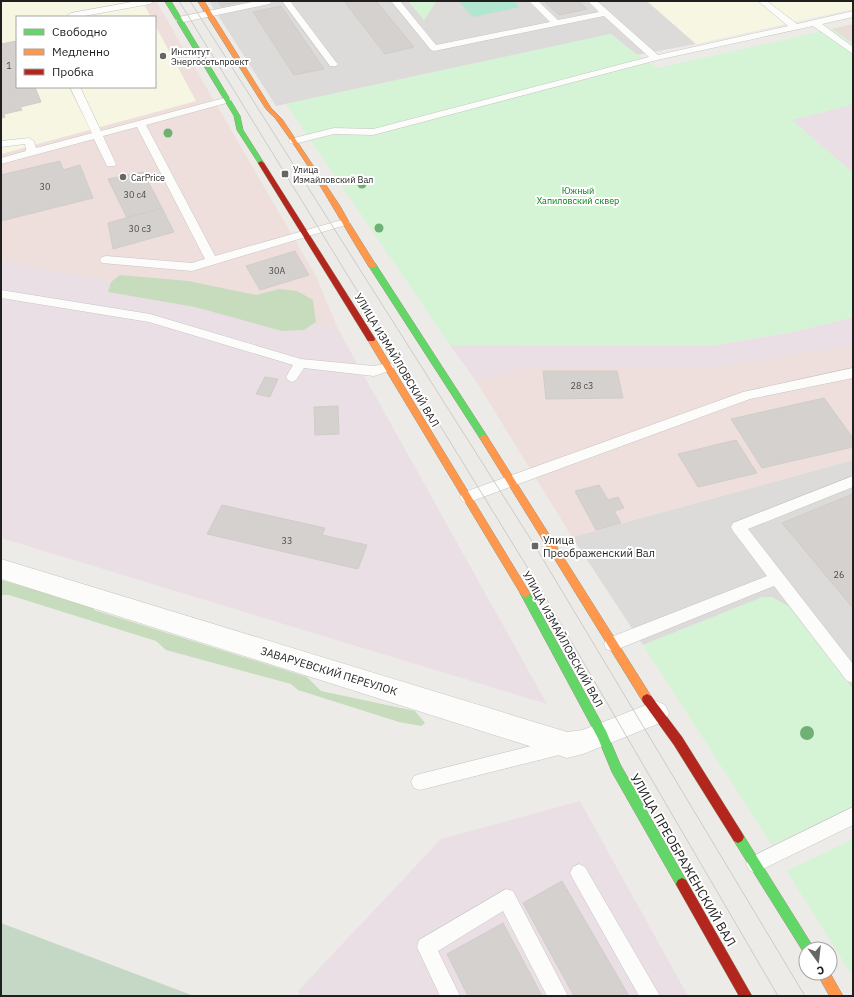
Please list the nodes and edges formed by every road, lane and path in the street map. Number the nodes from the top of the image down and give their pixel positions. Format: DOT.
graph roads {
  1 [pos="150,1"];
  2 [pos="168,1"];
  3 [pos="202,1"];
  4 [pos="269,1"];
  5 [pos="286,1"];
  6 [pos="395,1"];
  7 [pos="533,1"];
  8 [pos="592,1"];
  9 [pos="762,1"];
  10 [pos="605,13"];
  11 [pos="210,14"];
  12 [pos="853,14"];
  13 [pos="71,16"];
  14 [pos="179,20"];
  15 [pos="556,23"];
  16 [pos="814,23"];
  17 [pos="795,27"];
  18 [pos="853,51"];
  19 [pos="656,58"];
  20 [pos="333,64"];
  21 [pos="75,88"];
  22 [pos="227,100"];
  23 [pos="140,123"];
  24 [pos="98,135"];
  25 [pos="294,141"];
  26 [pos="1,144"];
  27 [pos="32,153"];
  28 [pos="1,161"];
  29 [pos="111,164"];
  30 [pos="345,222"];
  31 [pos="306,233"];
  32 [pos="106,260"];
  33 [pos="212,261"];
  34 [pos="1,294"];
  35 [pos="301,363"];
  36 [pos="388,367"];
  37 [pos="853,373"];
  38 [pos="292,377"];
  39 [pos="853,481"];
  40 [pos="511,482"];
  41 [pos="467,497"];
  42 [pos="1,569"];
  43 [pos="777,578"];
  44 [pos="612,644"];
  45 [pos="853,676"];
  46 [pos="656,713"];
  47 [pos="602,734"];
  48 [pos="567,745"];
  49 [pos="420,782"];
  50 [pos="853,816"];
  51 [pos="755,864"];
  52 [pos="579,873"];
  53 [pos="803,941"];
  54 [pos="828,981"];
  55 [pos="450,996"];
  56 [pos="558,996"];
  57 [pos="650,996"];
  58 [pos="746,996"];
  59 [pos="837,996"];
  1 -- 13 [label="lane"];
  2 -- 14 [label="main road, УЛИЦА ИЗМАЙЛОВСКИЙ ВАЛ"];
  3 -- 11 [label="main road"];
  4 -- 11 [label="lane"];
  5 -- 20 [label="lane"];
  6 -- 15 [label="lane"];
  7 -- 15 [label="lane"];
  8 -- 10 [label="lane"];
  9 -- 17 [label="lane"];
  10 -- 15 [label="lane"];
  10 -- 19 [label="lane"];
  11 -- 14 [label="lane"];
  11 -- 25 [label="main road"];
  12 -- 16 [label="lane"];
  14 -- 22 [label="main road, УЛИЦА ИЗМАЙЛОВСКИЙ ВАЛ"];
  16 -- 17 [label="lane"];
  16 -- 18 [label="lane"];
  17 -- 19 [label="lane"];
  19 -- 25 [label="lane"];
  21 -- 24 [label="lane"];
  22 -- 23 [label="lane"];
  22 -- 31 [label="main road, УЛИЦА ИЗМАЙЛОВСКИЙ ВАЛ"];
  23 -- 24 [label="lane"];
  23 -- 33 [label="lane"];
  24 -- 27 [label="lane"];
  24 -- 29 [label="lane"];
  25 -- 30 [label="main road"];
  26 -- 27 [label="lane"];
  27 -- 28 [label="lane"];
  30 -- 31 [label="lane"];
  30 -- 40 [label="main road"];
  31 -- 33 [label="lane"];
  31 -- 36 [label="main road, УЛИЦА ИЗМАЙЛОВСКИЙ ВАЛ"];
  32 -- 33 [label="lane"];
  34 -- 35 [label="lane"];
  35 -- 36 [label="lane"];
  35 -- 38 [label="lane"];
  36 -- 41 [label="main road, УЛИЦА ИЗМАЙЛОВСКИЙ ВАЛ"];
  37 -- 40 [label="lane"];
  39 -- 43 [label="lane"];
  40 -- 41 [label="lane"];
  40 -- 44 [label="main road"];
  41 -- 47 [label="main road, УЛИЦА ИЗМАЙЛОВСКИЙ ВАЛ"];
  42 -- 48 [label="street, ЗАВАРУЕВСКИЙ ПЕРЕУЛОК"];
  43 -- 44 [label="lane"];
  43 -- 45 [label="lane"];
  44 -- 46 [label="main road"];
  46 -- 47 [label="street"];
  46 -- 51 [label="main road"];
  47 -- 48 [label="street"];
  47 -- 58 [label="main road, УЛИЦА ПРЕОБРАЖЕНСКИЙ ВАЛ"];
  48 -- 49 [label="lane"];
  50 -- 51 [label="lane"];
  51 -- 53 [label="main road"];
  52 -- 57 [label="lane"];
  54 -- 59 [label="main road"];
  55 -- 56 [label="lane"];
}
